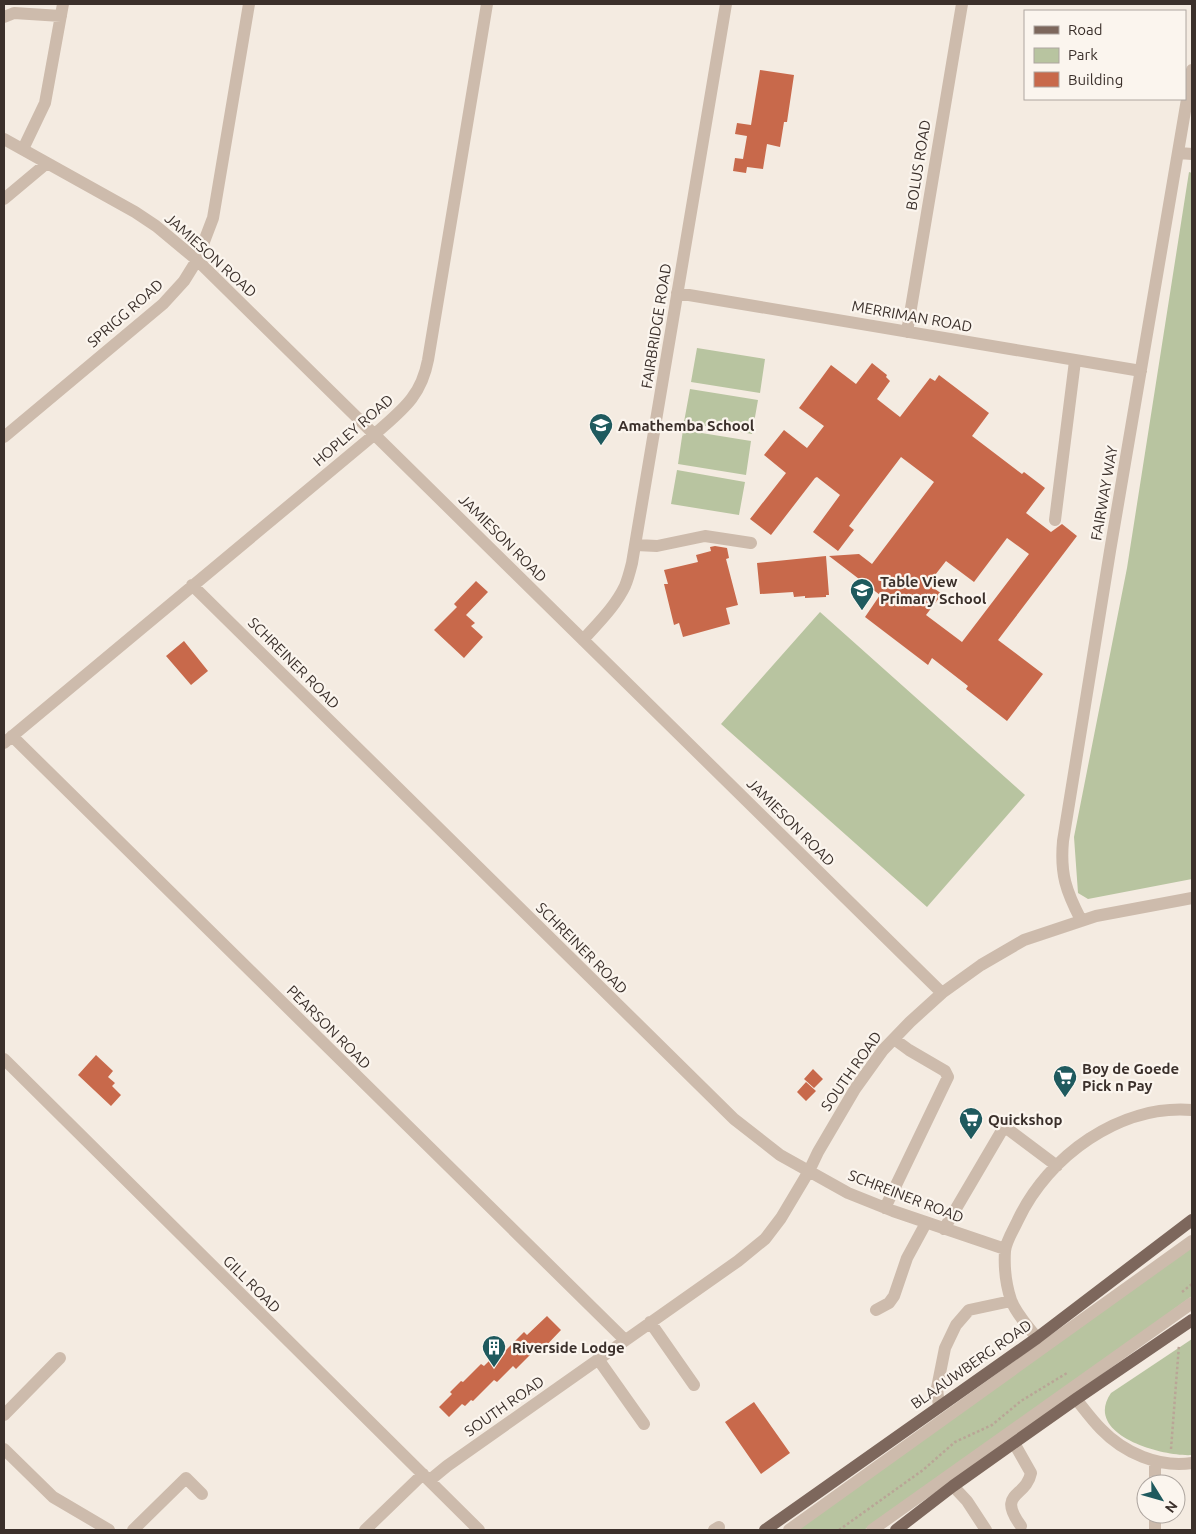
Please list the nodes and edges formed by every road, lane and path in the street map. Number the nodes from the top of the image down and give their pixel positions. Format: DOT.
graph roads {
  1 [pos="249,4"];
  2 [pos="487,4"];
  3 [pos="726,4"];
  4 [pos="962,4"];
  5 [pos="62,10"];
  6 [pos="4,17"];
  7 [pos="1192,78"];
  8 [pos="1190,102"];
  9 [pos="8,141"];
  10 [pos="23,149"];
  11 [pos="1179,153"];
  12 [pos="1192,154"];
  13 [pos="47,162"];
  14 [pos="4,200"];
  15 [pos="197,260"];
  16 [pos="678,293"];
  17 [pos="907,332"];
  18 [pos="1075,360"];
  19 [pos="1141,371"];
  20 [pos="375,434"];
  21 [pos="4,437"];
  22 [pos="1055,520"];
  23 [pos="751,543"];
  24 [pos="636,545"];
  25 [pos="192,585"];
  26 [pos="583,640"];
  27 [pos="8,740"];
  28 [pos="1192,898"];
  29 [pos="1081,920"];
  30 [pos="942,993"];
  31 [pos="894,1039"];
  32 [pos="4,1059"];
  33 [pos="1192,1110"];
  34 [pos="1057,1166"];
  35 [pos="809,1171"];
  36 [pos="885,1208"];
  37 [pos="1192,1220"];
  38 [pos="926,1223"];
  39 [pos="944,1229"];
  40 [pos="1192,1241"];
  41 [pos="1005,1249"];
  42 [pos="1192,1284"];
  43 [pos="1177,1295"];
  44 [pos="1011,1301"];
  45 [pos="1192,1303"];
  46 [pos="876,1310"];
  47 [pos="1192,1320"];
  48 [pos="650,1322"];
  49 [pos="1037,1338"];
  50 [pos="625,1340"];
  51 [pos="1179,1344"];
  52 [pos="60,1358"];
  53 [pos="598,1359"];
  54 [pos="1070,1372"];
  55 [pos="694,1385"];
  56 [pos="1076,1399"];
  57 [pos="939,1407"];
  58 [pos="4,1415"];
  59 [pos="644,1424"];
  60 [pos="1014,1443"];
  61 [pos="4,1449"];
  62 [pos="1170,1452"];
  63 [pos="1155,1461"];
  64 [pos="1192,1463"];
  65 [pos="1155,1474"];
  66 [pos="426,1477"];
  67 [pos="953,1486"];
  68 [pos="202,1494"];
  69 [pos="1021,1526"];
  70 [pos="109,1530"];
  71 [pos="133,1530"];
  72 [pos="365,1530"];
  73 [pos="479,1530"];
  74 [pos="765,1530"];
  75 [pos="788,1530"];
  76 [pos="839,1530"];
  77 [pos="872,1530"];
  78 [pos="896,1530"];
  79 [pos="986,1530"];
  1 -- 15 [label="street, SPRIGG ROAD"];
  2 -- 20 [label="street, HOPLEY ROAD"];
  3 -- 16 [label="street, FAIRBRIDGE ROAD"];
  4 -- 17 [label="street, BOLUS ROAD"];
  5 -- 6 [label="street"];
  5 -- 10 [label="street"];
  7 -- 8 [label="street, FAIRWAY WAY"];
  8 -- 11 [label="street, FAIRWAY WAY"];
  9 -- 10 [label="street, JAMIESON ROAD"];
  10 -- 13 [label="street, JAMIESON ROAD"];
  11 -- 12 [label="street"];
  11 -- 19 [label="street, FAIRWAY WAY"];
  13 -- 14 [label="street"];
  13 -- 15 [label="street, JAMIESON ROAD"];
  15 -- 20 [label="street, JAMIESON ROAD"];
  15 -- 21 [label="street, SPRIGG ROAD"];
  16 -- 17 [label="street, MERRIMAN ROAD"];
  16 -- 24 [label="street, FAIRBRIDGE ROAD"];
  17 -- 18 [label="street, MERRIMAN ROAD"];
  18 -- 19 [label="street, MERRIMAN ROAD"];
  18 -- 22 [label="street"];
  19 -- 29 [label="street, FAIRWAY WAY"];
  20 -- 25 [label="street, HOPLEY ROAD"];
  20 -- 26 [label="street, JAMIESON ROAD"];
  23 -- 24 [label="street"];
  24 -- 26 [label="street, FAIRBRIDGE ROAD"];
  25 -- 27 [label="street, HOPLEY ROAD"];
  25 -- 35 [label="street, SCHREINER ROAD"];
  26 -- 30 [label="street, JAMIESON ROAD"];
  27 -- 50 [label="street, PEARSON ROAD"];
  28 -- 29 [label="street, SOUTH ROAD"];
  29 -- 30 [label="street, SOUTH ROAD"];
  30 -- 31 [label="street, SOUTH ROAD"];
  31 -- 35 [label="street, SOUTH ROAD"];
  31 -- 36 [label="street"];
  32 -- 66 [label="street, GILL ROAD"];
  33 -- 34 [label="street"];
  34 -- 39 [label="street"];
  34 -- 41 [label="street"];
  35 -- 36 [label="street, SCHREINER ROAD"];
  35 -- 48 [label="street, SOUTH ROAD"];
  36 -- 38 [label="street, SCHREINER ROAD"];
  37 -- 49 [label="main road, BLAAUWBERG ROAD"];
  38 -- 39 [label="street, SCHREINER ROAD"];
  38 -- 46 [label="street"];
  39 -- 41 [label="street, SCHREINER ROAD"];
  40 -- 75 [label="street"];
  41 -- 44 [label="street"];
  42 -- 43 [label="path"];
  44 -- 49 [label="street"];
  44 -- 57 [label="street"];
  45 -- 77 [label="street"];
  47 -- 56 [label="main road"];
  48 -- 50 [label="street, SOUTH ROAD"];
  48 -- 55 [label="street"];
  49 -- 57 [label="main road, BLAAUWBERG ROAD"];
  50 -- 53 [label="street, SOUTH ROAD"];
  51 -- 62 [label="path"];
  52 -- 58 [label="street"];
  53 -- 59 [label="street"];
  53 -- 66 [label="street, SOUTH ROAD"];
  54 -- 76 [label="path"];
  56 -- 60 [label="main road"];
  56 -- 63 [label="street"];
  57 -- 74 [label="main road, BLAAUWBERG ROAD"];
  60 -- 67 [label="main road"];
  60 -- 69 [label="street"];
  61 -- 70 [label="street"];
  63 -- 64 [label="street"];
  63 -- 65 [label="street"];
  66 -- 72 [label="street, SOUTH ROAD"];
  66 -- 73 [label="street, GILL ROAD"];
  67 -- 78 [label="main road"];
  67 -- 79 [label="street"];
  68 -- 71 [label="street"];
}
